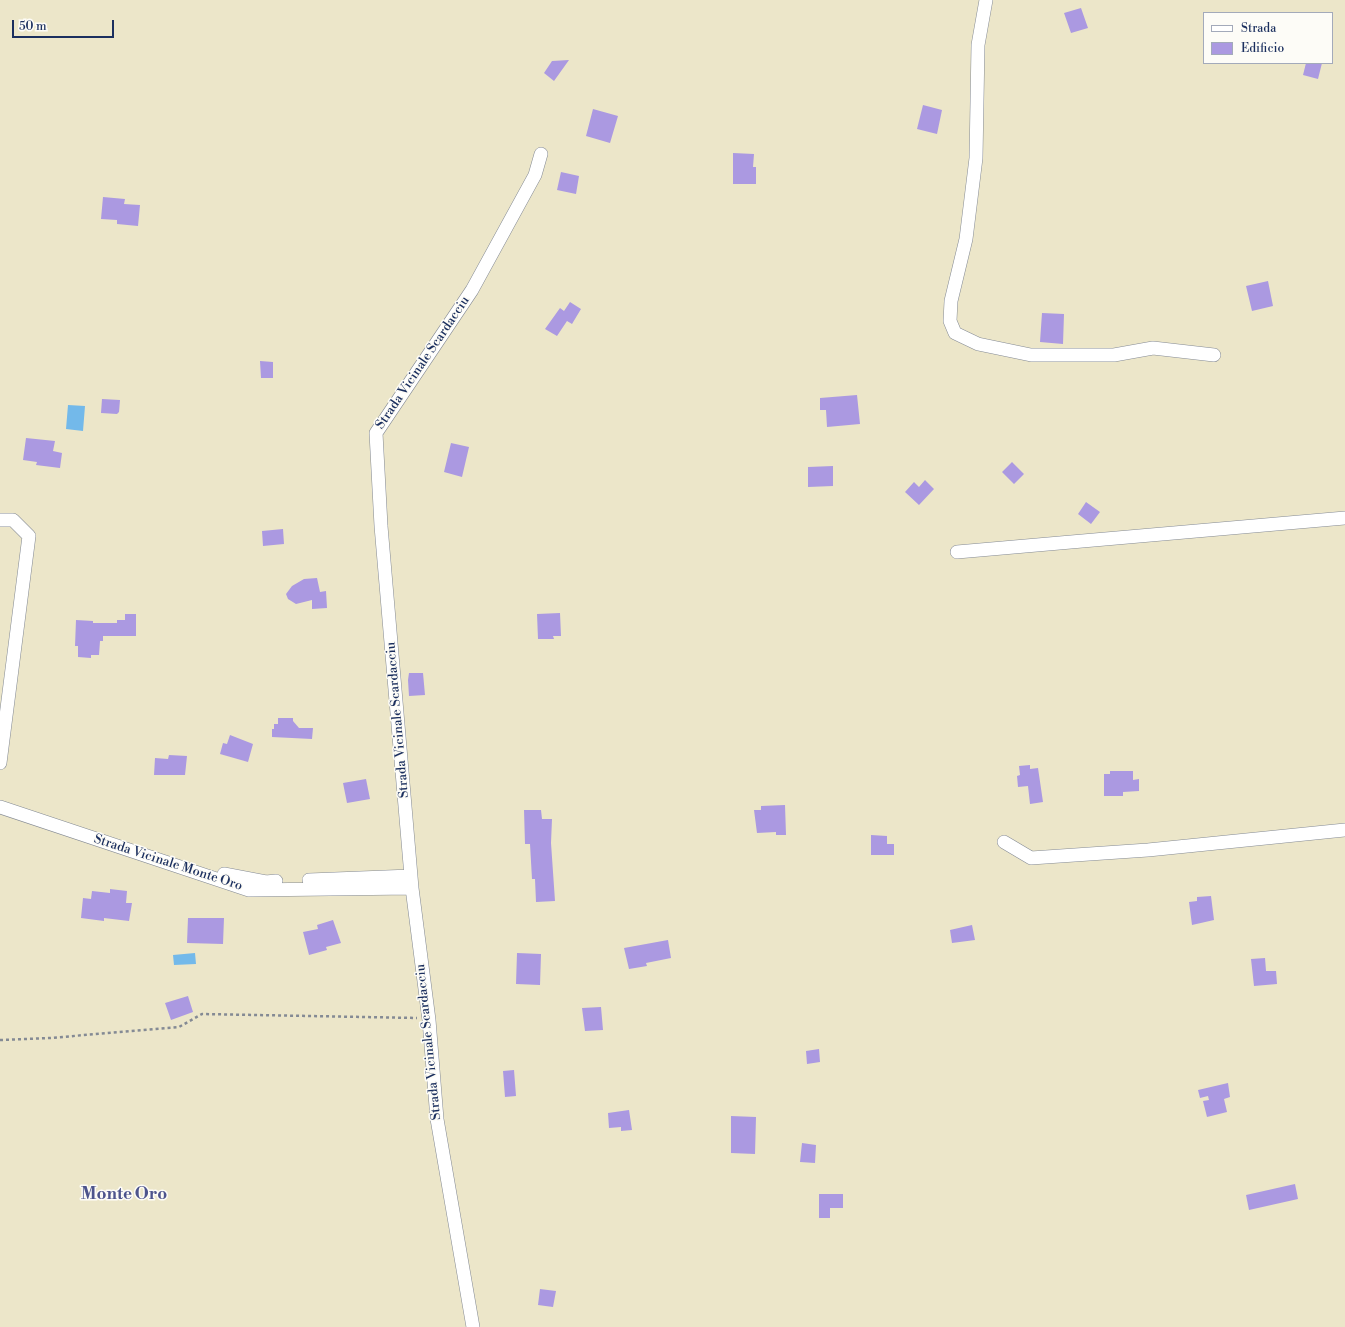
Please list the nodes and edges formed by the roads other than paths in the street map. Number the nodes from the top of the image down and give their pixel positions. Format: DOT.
graph roads {
  1 [pos="986,0"];
  2 [pos="542,154"];
  3 [pos="1214,355"];
  4 [pos="1345,518"];
  5 [pos="0,520"];
  6 [pos="957,552"];
  7 [pos="0,763"];
  8 [pos="0,797"];
  9 [pos="0,807"];
  10 [pos="1345,830"];
  11 [pos="1004,842"];
  12 [pos="412,882"];
  13 [pos="473,1327"];
  1 -- 3 [label="street"];
  2 -- 12 [label="street, Strada Vicinale Scardacciu"];
  4 -- 6 [label="street"];
  5 -- 7 [label="street"];
  8 -- 12 [label="street, Strada Vicinale Monte Oro"];
  9 -- 12 [label="street, Strada Vicinale Monte Oro"];
  10 -- 11 [label="street"];
  12 -- 13 [label="street, Strada Vicinale Scardacciu"];
}
